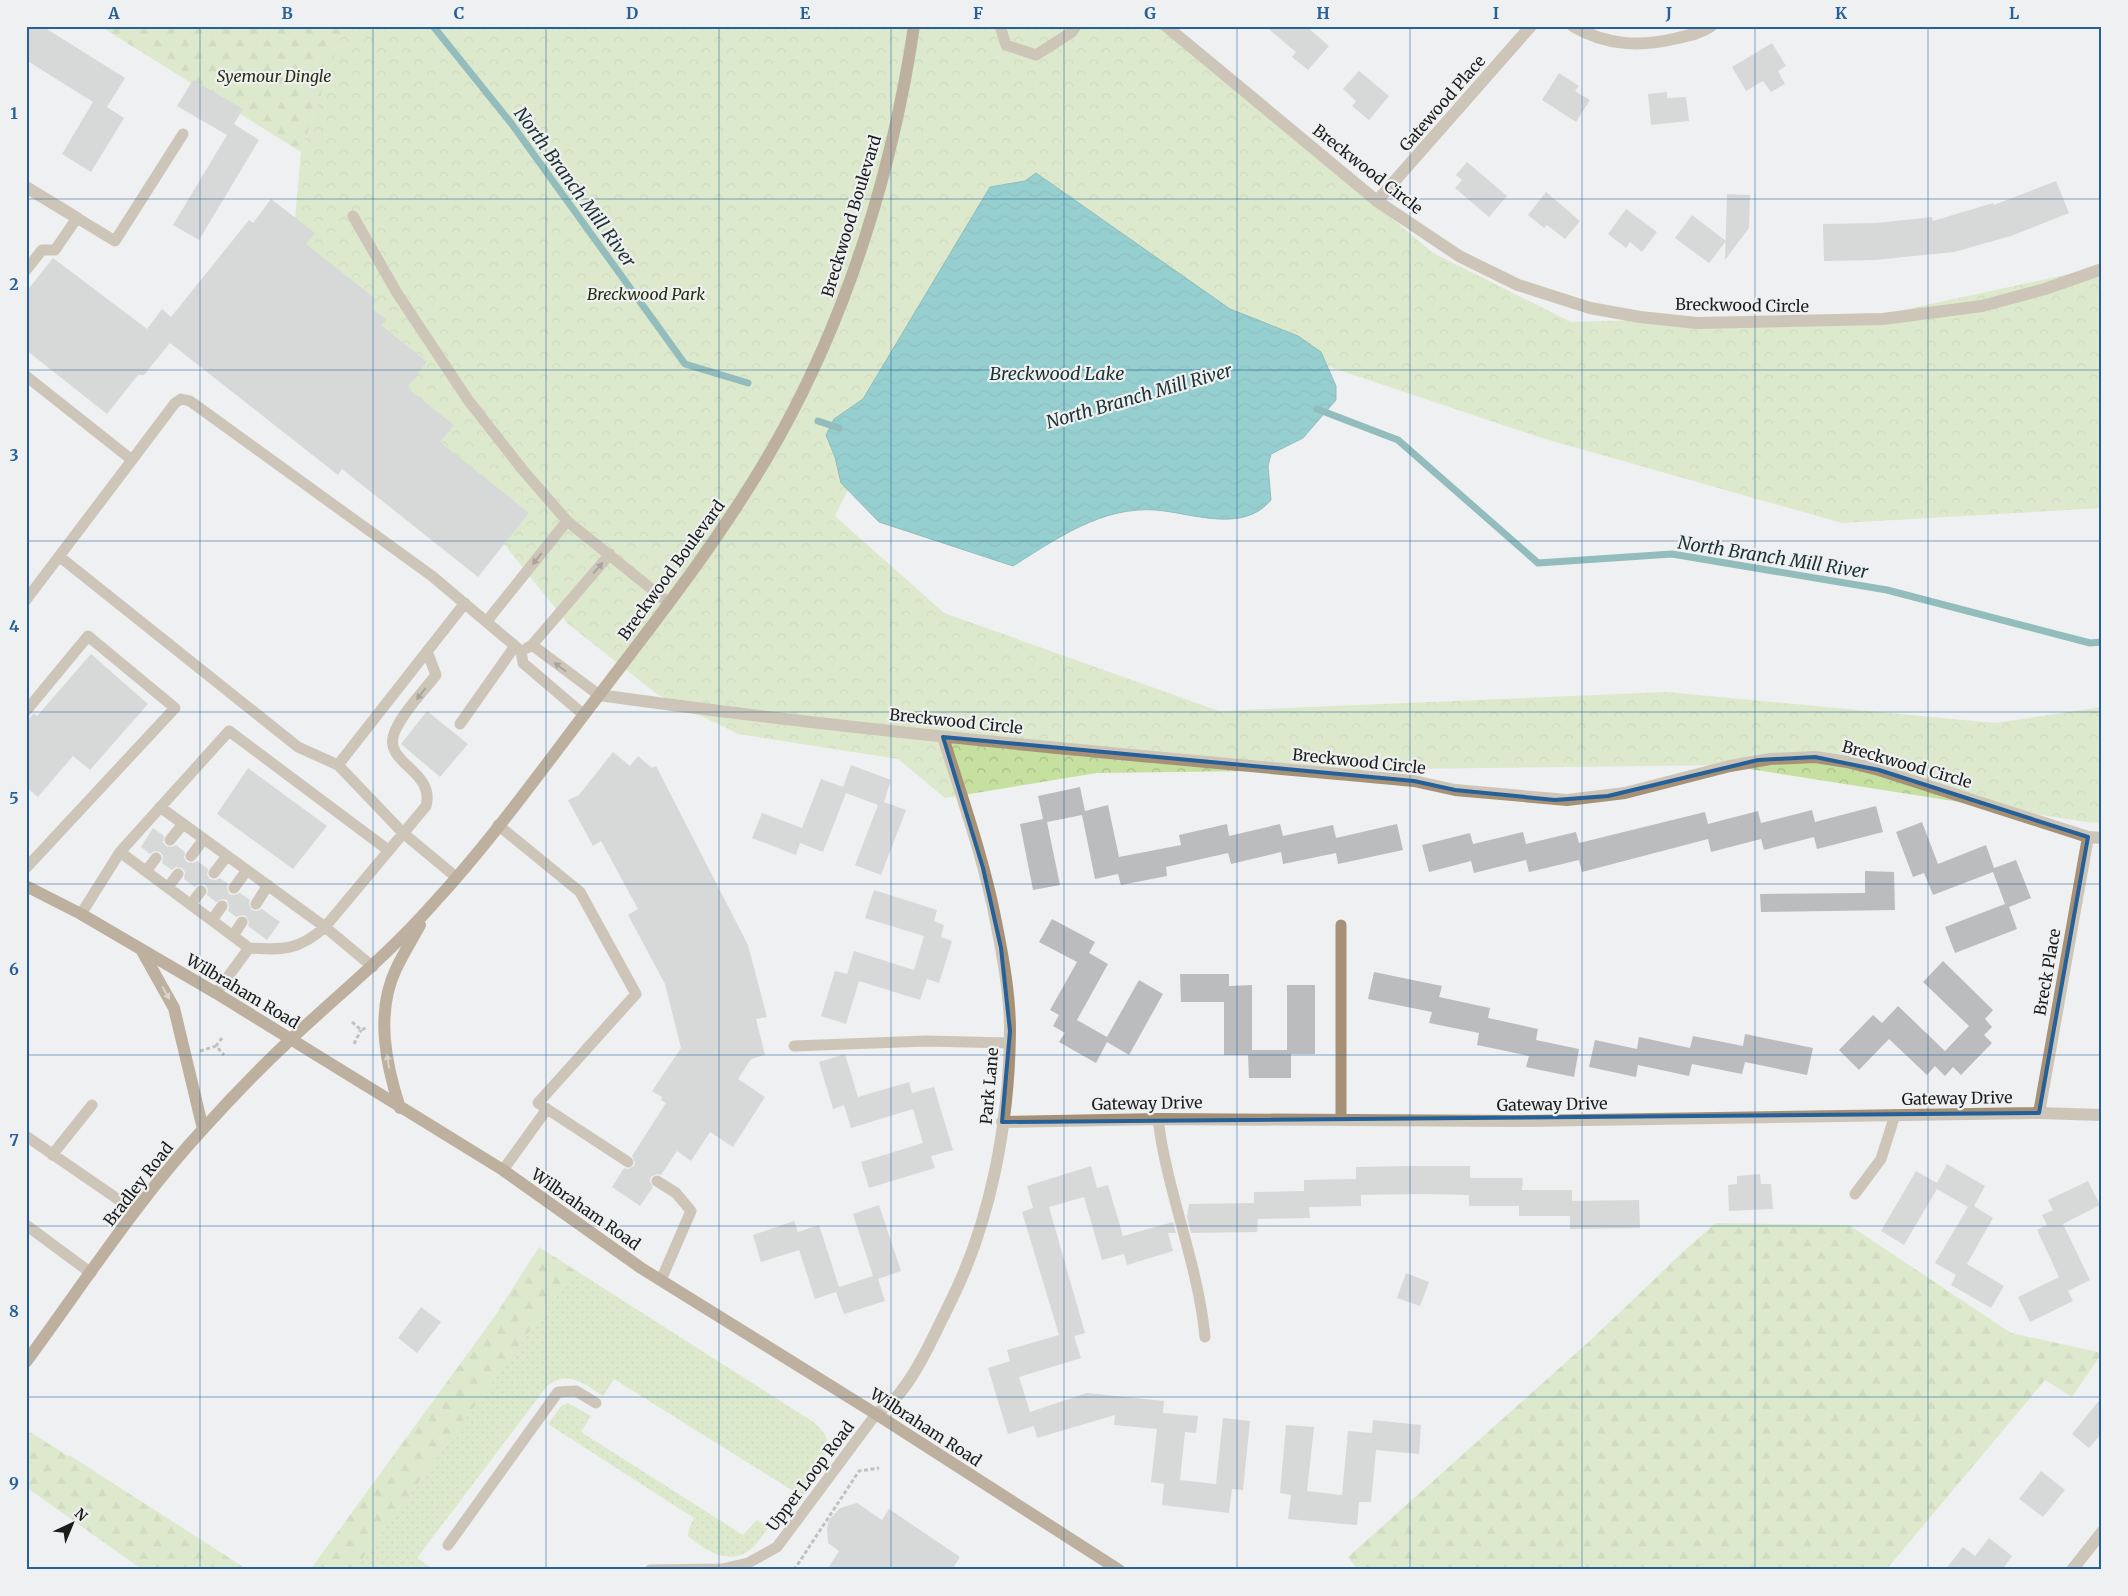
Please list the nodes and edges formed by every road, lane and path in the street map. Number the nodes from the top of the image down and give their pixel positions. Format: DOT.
graph roads {
  1 [pos="914,26"];
  2 [pos="1000,26"];
  3 [pos="1076,26"];
  4 [pos="1166,26"];
  5 [pos="1530,26"];
  6 [pos="1573,26"];
  7 [pos="1711,26"];
  8 [pos="183,134"];
  9 [pos="26,187"];
  10 [pos="1377,201"];
  11 [pos="353,216"];
  12 [pos="77,218"];
  13 [pos="2102,269"];
  14 [pos="26,270"];
  15 [pos="26,376"];
  16 [pos="132,460"];
  17 [pos="567,521"];
  18 [pos="610,554"];
  19 [pos="60,557"];
  20 [pos="26,600"];
  21 [pos="465,603"];
  22 [pos="669,603"];
  23 [pos="487,621"];
  24 [pos="532,645"];
  25 [pos="518,648"];
  26 [pos="428,652"];
  27 [pos="599,695"];
  28 [pos="26,711"];
  29 [pos="584,715"];
  30 [pos="460,724"];
  31 [pos="943,737"];
  32 [pos="338,765"];
  33 [pos="160,807"];
  34 [pos="183,824"];
  35 [pos="498,825"];
  36 [pos="403,833"];
  37 [pos="2088,837"];
  38 [pos="2102,838"];
  39 [pos="204,839"];
  40 [pos="170,840"];
  41 [pos="388,850"];
  42 [pos="120,852"];
  43 [pos="191,856"];
  44 [pos="227,856"];
  45 [pos="156,858"];
  46 [pos="26,868"];
  47 [pos="247,870"];
  48 [pos="146,871"];
  49 [pos="214,873"];
  50 [pos="178,874"];
  51 [pos="456,877"];
  52 [pos="268,885"];
  53 [pos="26,886"];
  54 [pos="168,887"];
  55 [pos="234,888"];
  56 [pos="201,891"];
  57 [pos="191,904"];
  58 [pos="256,904"];
  59 [pos="222,906"];
  60 [pos="429,909"];
  61 [pos="81,914"];
  62 [pos="212,920"];
  63 [pos="242,922"];
  64 [pos="1342,925"];
  65 [pos="325,927"];
  66 [pos="233,936"];
  67 [pos="249,948"];
  68 [pos="142,951"];
  69 [pos="373,967"];
  70 [pos="216,993"];
  71 [pos="352,1022"];
  72 [pos="371,1026"];
  73 [pos="361,1030"];
  74 [pos="222,1038"];
  75 [pos="291,1038"];
  76 [pos="1009,1043"];
  77 [pos="354,1044"];
  78 [pos="216,1046"];
  79 [pos="794,1046"];
  80 [pos="200,1051"];
  81 [pos="224,1055"];
  82 [pos="92,1105"];
  83 [pos="400,1108"];
  84 [pos="547,1109"];
  85 [pos="2039,1113"];
  86 [pos="1895,1115"];
  87 [pos="2102,1115"];
  88 [pos="1158,1119"];
  89 [pos="1341,1120"];
  90 [pos="1002,1122"];
  91 [pos="203,1129"];
  92 [pos="26,1136"];
  93 [pos="52,1155"];
  94 [pos="628,1162"];
  95 [pos="503,1170"];
  96 [pos="657,1181"];
  97 [pos="1855,1194"];
  98 [pos="135,1211"];
  99 [pos="26,1226"];
  100 [pos="91,1273"];
  101 [pos="661,1280"];
  102 [pos="1205,1337"];
  103 [pos="26,1362"];
  104 [pos="596,1404"];
  105 [pos="876,1414"];
  106 [pos="879,1468"];
  107 [pos="821,1513"];
  108 [pos="829,1518"];
  109 [pos="2102,1532"];
  110 [pos="448,1545"];
  111 [pos="650,1570"];
  112 [pos="794,1570"];
  113 [pos="1120,1570"];
  114 [pos="2072,1570"];
  1 -- 22 [label="main road, Breckwood Boulevard"];
  2 -- 3 [label="lane"];
  4 -- 10 [label="street, Breckwood Circle"];
  5 -- 10 [label="street, Gatewood Place"];
  6 -- 7 [label="street"];
  8 -- 12 [label="lane"];
  9 -- 12 [label="street"];
  10 -- 13 [label="street, Breckwood Circle"];
  11 -- 17 [label="lane"];
  12 -- 14 [label="lane"];
  15 -- 16 [label="lane"];
  16 -- 19 [label="lane"];
  16 -- 21 [label="lane"];
  17 -- 18 [label="lane"];
  17 -- 23 [label="lane, one-way"];
  18 -- 22 [label="lane"];
  24 -- 18 [label="lane, one-way"];
  19 -- 20 [label="lane"];
  19 -- 32 [label="lane"];
  21 -- 23 [label="lane"];
  21 -- 26 [label="lane"];
  22 -- 27 [label="main road, Breckwood Boulevard"];
  23 -- 25 [label="lane"];
  24 -- 25 [label="lane"];
  27 -- 24 [label="lane, one-way"];
  25 -- 29 [label="lane"];
  25 -- 30 [label="lane"];
  26 -- 32 [label="lane"];
  26 -- 36 [label="lane, one-way"];
  27 -- 29 [label="main road, Breckwood Boulevard"];
  27 -- 31 [label="street, Breckwood Circle"];
  28 -- 46 [label="lane"];
  29 -- 35 [label="main road, Breckwood Boulevard"];
  31 -- 37 [label="street, Breckwood Circle"];
  31 -- 76 [label="street, Park Lane"];
  32 -- 36 [label="lane"];
  33 -- 34 [label="lane"];
  33 -- 41 [label="lane"];
  33 -- 42 [label="lane"];
  34 -- 39 [label="lane"];
  34 -- 40 [label="lane"];
  35 -- 51 [label="main road, Breckwood Boulevard"];
  35 -- 84 [label="lane"];
  36 -- 41 [label="lane"];
  36 -- 51 [label="lane"];
  37 -- 38 [label="street, Breckwood Circle"];
  37 -- 85 [label="street, Breck Place"];
  39 -- 43 [label="lane"];
  39 -- 44 [label="lane"];
  41 -- 65 [label="lane"];
  42 -- 48 [label="lane"];
  42 -- 61 [label="lane"];
  44 -- 47 [label="lane"];
  44 -- 49 [label="lane"];
  45 -- 48 [label="lane"];
  47 -- 52 [label="lane"];
  47 -- 55 [label="lane"];
  48 -- 54 [label="lane"];
  50 -- 54 [label="lane"];
  51 -- 60 [label="main road, Breckwood Boulevard"];
  52 -- 58 [label="lane"];
  52 -- 65 [label="lane"];
  53 -- 61 [label="main road, Wilbraham Road"];
  54 -- 57 [label="lane"];
  56 -- 57 [label="lane"];
  57 -- 62 [label="lane"];
  59 -- 62 [label="lane"];
  60 -- 69 [label="main road, Breckwood Boulevard"];
  83 -- 60 [label="main road, one-way"];
  61 -- 68 [label="main road, Wilbraham Road"];
  62 -- 66 [label="lane"];
  63 -- 66 [label="lane"];
  64 -- 89 [label="lane"];
  65 -- 67 [label="lane"];
  65 -- 69 [label="lane"];
  66 -- 67 [label="lane"];
  67 -- 70 [label="lane"];
  68 -- 70 [label="main road, Wilbraham Road"];
  68 -- 91 [label="main road, one-way"];
  69 -- 75 [label="main road, Breckwood Boulevard"];
  70 -- 75 [label="main road, Wilbraham Road"];
  71 -- 73 [label="path"];
  72 -- 73 [label="path"];
  73 -- 77 [label="path"];
  74 -- 78 [label="path"];
  75 -- 83 [label="main road, Wilbraham Road"];
  75 -- 91 [label="main road, Bradley Road"];
  76 -- 79 [label="lane"];
  76 -- 90 [label="street, Park Lane"];
  78 -- 80 [label="path"];
  78 -- 81 [label="path"];
  82 -- 93 [label="lane"];
  83 -- 95 [label="main road, Wilbraham Road"];
  84 -- 94 [label="lane"];
  84 -- 95 [label="lane"];
  85 -- 86 [label="street, Gateway Drive"];
  85 -- 87 [label="street, Gateway Drive"];
  86 -- 89 [label="street, Gateway Drive"];
  86 -- 97 [label="lane"];
  88 -- 89 [label="street, Gateway Drive"];
  88 -- 90 [label="street, Gateway Drive"];
  88 -- 102 [label="lane"];
  90 -- 105 [label="street, Park Lane"];
  91 -- 98 [label="main road, Bradley Road"];
  92 -- 93 [label="lane"];
  93 -- 98 [label="lane"];
  95 -- 101 [label="main road, Wilbraham Road"];
  96 -- 101 [label="lane"];
  98 -- 100 [label="main road, Bradley Road"];
  99 -- 100 [label="lane"];
  100 -- 103 [label="main road, Bradley Road"];
  101 -- 105 [label="main road, Wilbraham Road"];
  104 -- 110 [label="lane"];
  105 -- 111 [label="lane, Upper Loop Road"];
  105 -- 113 [label="main road, Wilbraham Road"];
  106 -- 108 [label="path"];
  107 -- 108 [label="path"];
  108 -- 112 [label="path"];
  109 -- 114 [label="street"];
}
